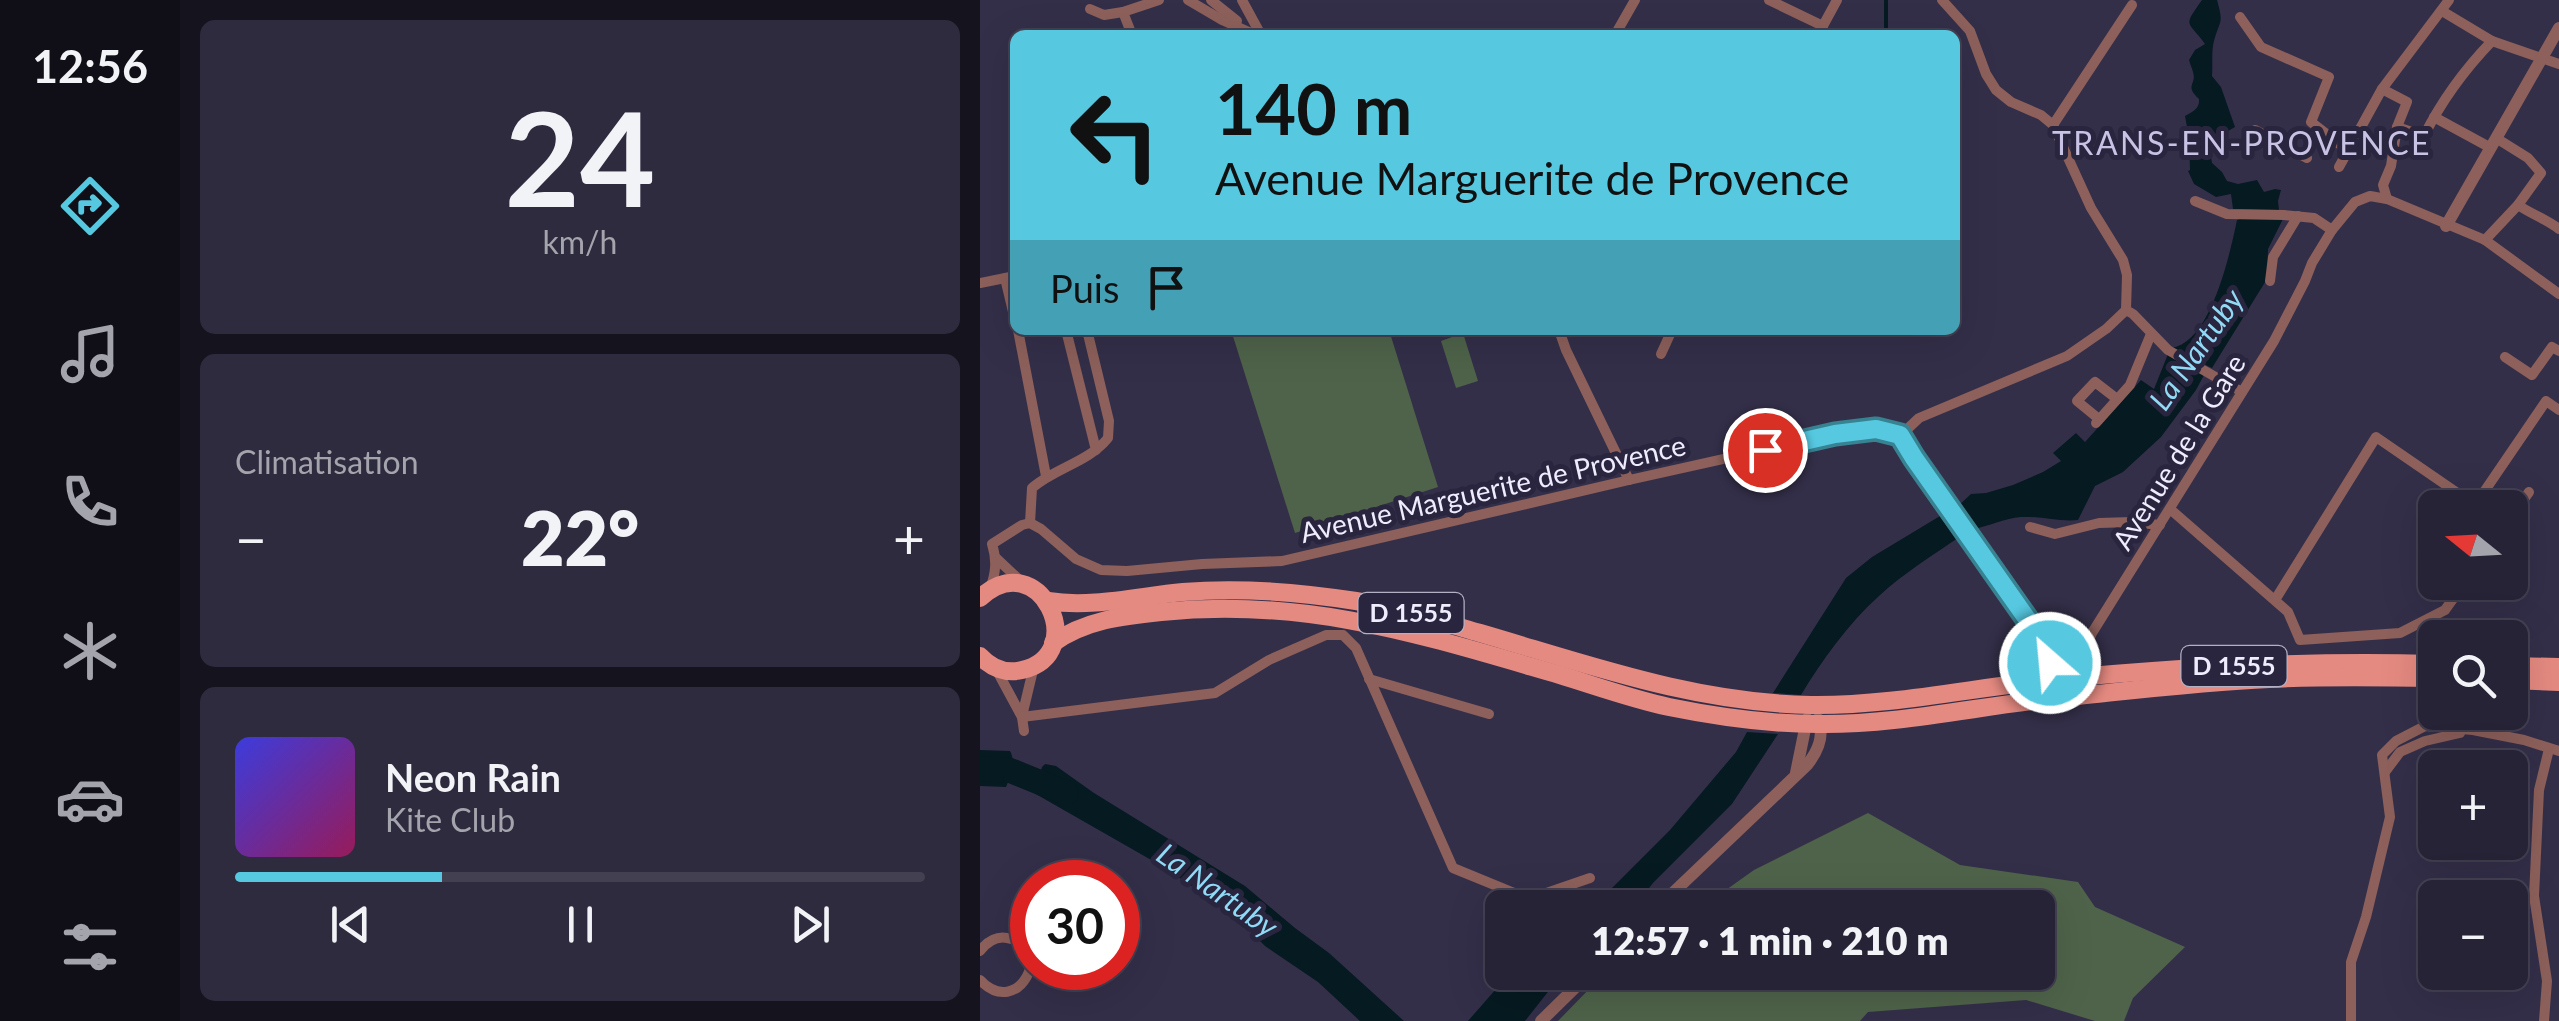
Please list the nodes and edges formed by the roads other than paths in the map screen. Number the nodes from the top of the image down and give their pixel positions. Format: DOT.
graph roads {
  1 [pos="1159,0"];
  2 [pos="1188,0"];
  3 [pos="1211,0"];
  4 [pos="1242,0"];
  5 [pos="1635,0"];
  6 [pos="1769,0"];
  7 [pos="1837,0"];
  8 [pos="1942,0"];
  9 [pos="2449,0"];
  10 [pos="2132,5"];
  11 [pos="1090,9"];
  12 [pos="1123,12"];
  13 [pos="2442,12"];
  14 [pos="2240,17"];
  15 [pos="2559,28"];
  16 [pos="1130,30"];
  17 [pos="1246,30"];
  18 [pos="1249,30"];
  19 [pos="1253,30"];
  20 [pos="1618,30"];
  21 [pos="1819,30"];
  22 [pos="1822,30"];
  23 [pos="2492,40"];
  24 [pos="2542,59"];
  25 [pos="2559,64"];
  26 [pos="2382,89"];
  27 [pos="2434,117"];
  28 [pos="2053,125"];
  29 [pos="2398,126"];
  30 [pos="2255,130"];
  31 [pos="2493,143"];
  32 [pos="2347,150"];
  33 [pos="2307,158"];
  34 [pos="2338,167"];
  35 [pos="2386,199"];
  36 [pos="2195,200"];
  37 [pos="2518,204"];
  38 [pos="2298,216"];
  39 [pos="2446,226"];
  40 [pos="2559,229"];
  41 [pos="2332,230"];
  42 [pos="2484,240"];
  43 [pos="1010,277"];
  44 [pos="2270,281"];
  45 [pos="980,283"];
  46 [pos="2559,294"];
  47 [pos="2126,310"];
  48 [pos="2151,334"];
  49 [pos="1019,335"];
  50 [pos="1067,335"];
  51 [pos="1088,335"];
  52 [pos="1561,335"];
  53 [pos="1670,335"];
  54 [pos="2559,351"];
  55 [pos="1661,354"];
  56 [pos="2504,357"];
  57 [pos="2242,392"];
  58 [pos="2117,399"];
  59 [pos="2559,410"];
  60 [pos="1900,435"];
  61 [pos="1096,450"];
  62 [pos="1046,476"];
  63 [pos="1629,480"];
  64 [pos="2451,490"];
  65 [pos="2485,490"];
  66 [pos="2170,509"];
  67 [pos="1030,524"];
  68 [pos="2160,526"];
  69 [pos="2030,527"];
  70 [pos="986,543"];
  71 [pos="996,558"];
  72 [pos="1026,586"];
  73 [pos="985,594"];
  74 [pos="2275,600"];
  75 [pos="2453,600"];
  76 [pos="1048,601"];
  77 [pos="1054,643"];
  78 [pos="2046,646"];
  79 [pos="2085,649"];
  80 [pos="985,661"];
  81 [pos="2418,664"];
  82 [pos="1034,666"];
  83 [pos="2528,666"];
  84 [pos="2559,667"];
  85 [pos="2051,674"];
  86 [pos="2083,678"];
  87 [pos="2418,678"];
  88 [pos="1370,679"];
  89 [pos="2528,681"];
  90 [pos="2559,682"];
  91 [pos="2098,694"];
  92 [pos="1962,710"];
  93 [pos="1489,714"];
  94 [pos="1810,714"];
  95 [pos="1022,716"];
  96 [pos="1024,731"];
  97 [pos="2554,750"];
  98 [pos="1590,878"];
  99 [pos="1676,890"];
  100 [pos="980,951"];
  101 [pos="980,980"];
  102 [pos="1573,990"];
  103 [pos="1541,1021"];
  104 [pos="2351,1021"];
  105 [pos="2544,1021"];
  1 -- 12 [label="street"];
  2 -- 17 [label="street"];
  3 -- 18 [label="street"];
  4 -- 19 [label="street"];
  5 -- 20 [label="street"];
  6 -- 21 [label="street"];
  7 -- 22 [label="street"];
  8 -- 28 [label="street"];
  9 -- 13 [label="street"];
  10 -- 28 [label="street"];
  11 -- 12 [label="street"];
  12 -- 16 [label="street"];
  13 -- 23 [label="street"];
  13 -- 26 [label="street"];
  14 -- 32 [label="street"];
  15 -- 24 [label="street"];
  23 -- 24 [label="street"];
  23 -- 27 [label="street"];
  24 -- 25 [label="street"];
  24 -- 31 [label="street"];
  26 -- 29 [label="street"];
  26 -- 32 [label="street"];
  27 -- 29 [label="street"];
  27 -- 31 [label="street"];
  28 -- 47 [label="street"];
  29 -- 35 [label="street"];
  30 -- 33 [label="street"];
  31 -- 37 [label="street"];
  31 -- 39 [label="street"];
  32 -- 34 [label="street"];
  35 -- 39 [label="street"];
  35 -- 41 [label="street, Avenue de la Gare"];
  36 -- 38 [label="street"];
  37 -- 40 [label="street"];
  37 -- 42 [label="street"];
  38 -- 41 [label="street"];
  38 -- 44 [label="street"];
  39 -- 42 [label="street"];
  41 -- 57 [label="street, Avenue de la Gare"];
  42 -- 46 [label="street"];
  43 -- 45 [label="street"];
  47 -- 48 [label="street"];
  47 -- 60 [label="street"];
  48 -- 57 [label="street"];
  48 -- 58 [label="street"];
  49 -- 62 [label="street"];
  50 -- 61 [label="street"];
  51 -- 61 [label="street"];
  52 -- 63 [label="street"];
  53 -- 55 [label="street"];
  54 -- 56 [label="street"];
  57 -- 66 [label="street, Avenue de la Gare"];
  58 -- 58 [label="street"];
  59 -- 65 [label="street"];
  60 -- 63 [label="street, Avenue Marguerite de Provence"];
  60 -- 78 [label="street"];
  61 -- 62 [label="street"];
  62 -- 67 [label="street"];
  63 -- 67 [label="street, Avenue Marguerite de Provence"];
  64 -- 74 [label="street"];
  66 -- 68 [label="street, Avenue de la Gare"];
  66 -- 74 [label="street"];
  67 -- 70 [label="street"];
  68 -- 69 [label="street"];
  68 -- 79 [label="street, Avenue de la Gare"];
  70 -- 71 [label="street"];
  71 -- 72 [label="street"];
  71 -- 73 [label="street"];
  72 -- 73 [label="main road"];
  72 -- 76 [label="main road"];
  74 -- 75 [label="street"];
  76 -- 77 [label="main road"];
  76 -- 94 [label="main road, D 1555"];
  77 -- 82 [label="main road"];
  77 -- 94 [label="main road, D 1555"];
  78 -- 79 [label="street"];
  78 -- 85 [label="street"];
  79 -- 86 [label="street, Avenue de la Gare"];
  80 -- 82 [label="main road"];
  80 -- 95 [label="street"];
  81 -- 86 [label="main road, D 1555"];
  82 -- 95 [label="street"];
  83 -- 84 [label="main road"];
  85 -- 86 [label="main road, D 1555"];
  85 -- 92 [label="street"];
  85 -- 94 [label="main road, D 1555"];
  86 -- 91 [label="street"];
  87 -- 91 [label="main road, D 1555"];
  88 -- 93 [label="street"];
  88 -- 95 [label="street"];
  88 -- 98 [label="street"];
  89 -- 90 [label="main road"];
  91 -- 92 [label="main road, D 1555"];
  92 -- 94 [label="main road, D 1555"];
  94 -- 99 [label="street"];
  95 -- 96 [label="street"];
  97 -- 104 [label="street"];
  97 -- 105 [label="street"];
  100 -- 101 [label="street"];
  102 -- 103 [label="street"];
}
